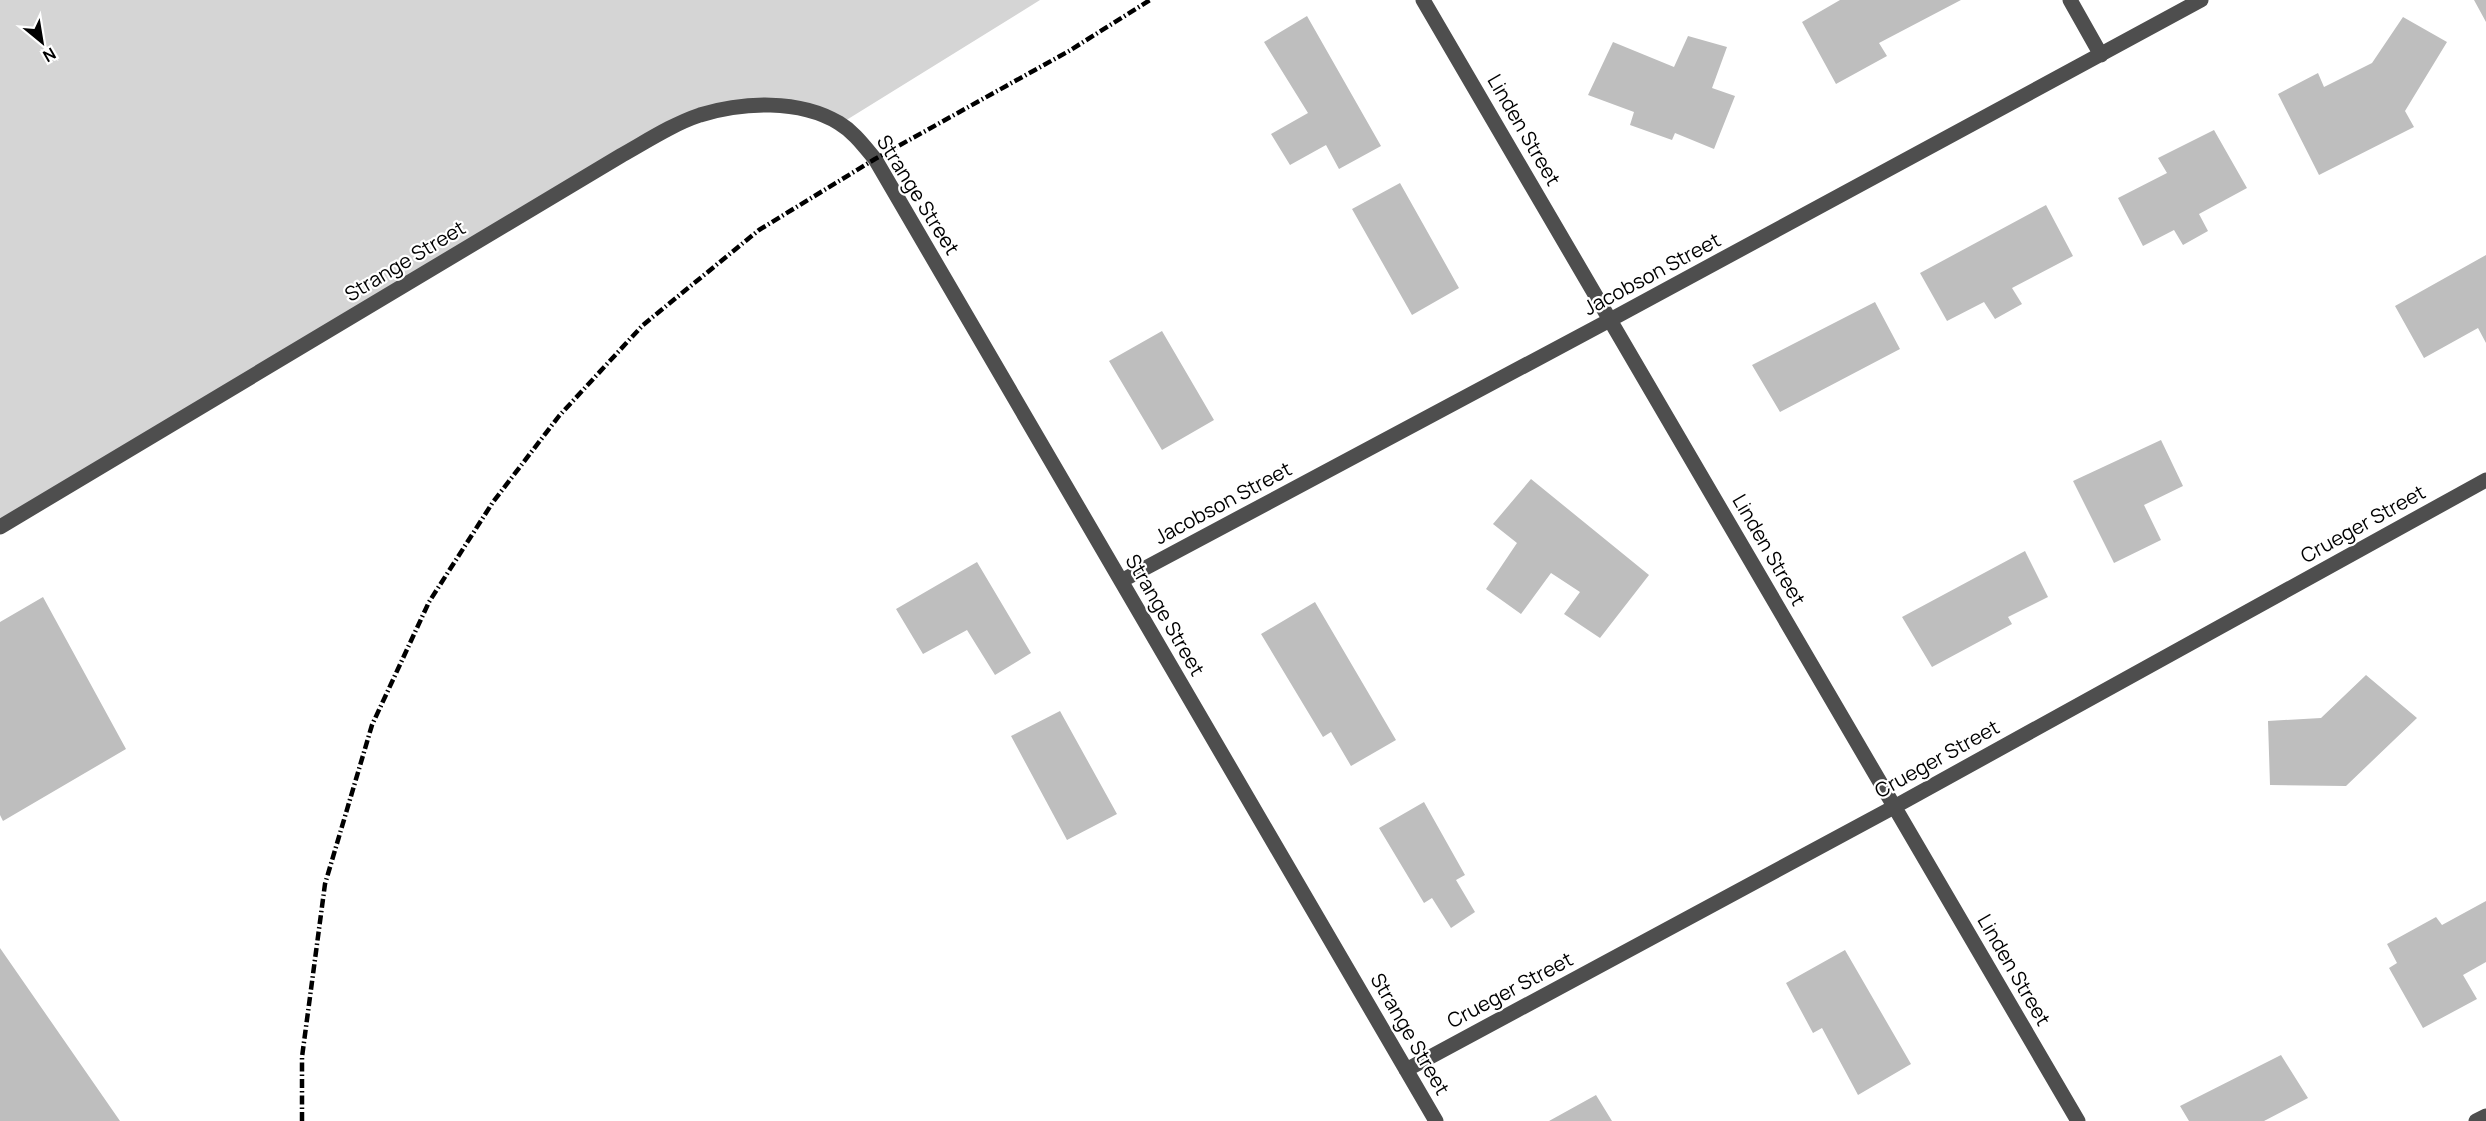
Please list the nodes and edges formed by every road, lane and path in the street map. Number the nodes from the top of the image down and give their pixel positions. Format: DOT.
graph roads {
  1 [pos="1423,0"];
  2 [pos="2070,0"];
  3 [pos="2201,0"];
  4 [pos="2101,55"];
  5 [pos="1610,320"];
  6 [pos="2486,480"];
  7 [pos="0,527"];
  8 [pos="1121,581"];
  9 [pos="1894,807"];
  10 [pos="1406,1070"];
  11 [pos="2486,1116"];
  12 [pos="1436,1121"];
  13 [pos="2078,1121"];
  14 [pos="2476,1121"];
  1 -- 5 [label="street, Linden Street"];
  2 -- 4 [label="street"];
  3 -- 4 [label="street, Jacobson Street"];
  4 -- 5 [label="street, Jacobson Street"];
  5 -- 8 [label="street, Jacobson Street"];
  5 -- 9 [label="street, Linden Street"];
  6 -- 9 [label="street, Crueger Street"];
  7 -- 8 [label="street, Strange Street"];
  8 -- 10 [label="street, Strange Street"];
  9 -- 10 [label="street, Crueger Street"];
  9 -- 13 [label="street, Linden Street"];
  10 -- 12 [label="street, Strange Street"];
  11 -- 14 [label="street"];
}
